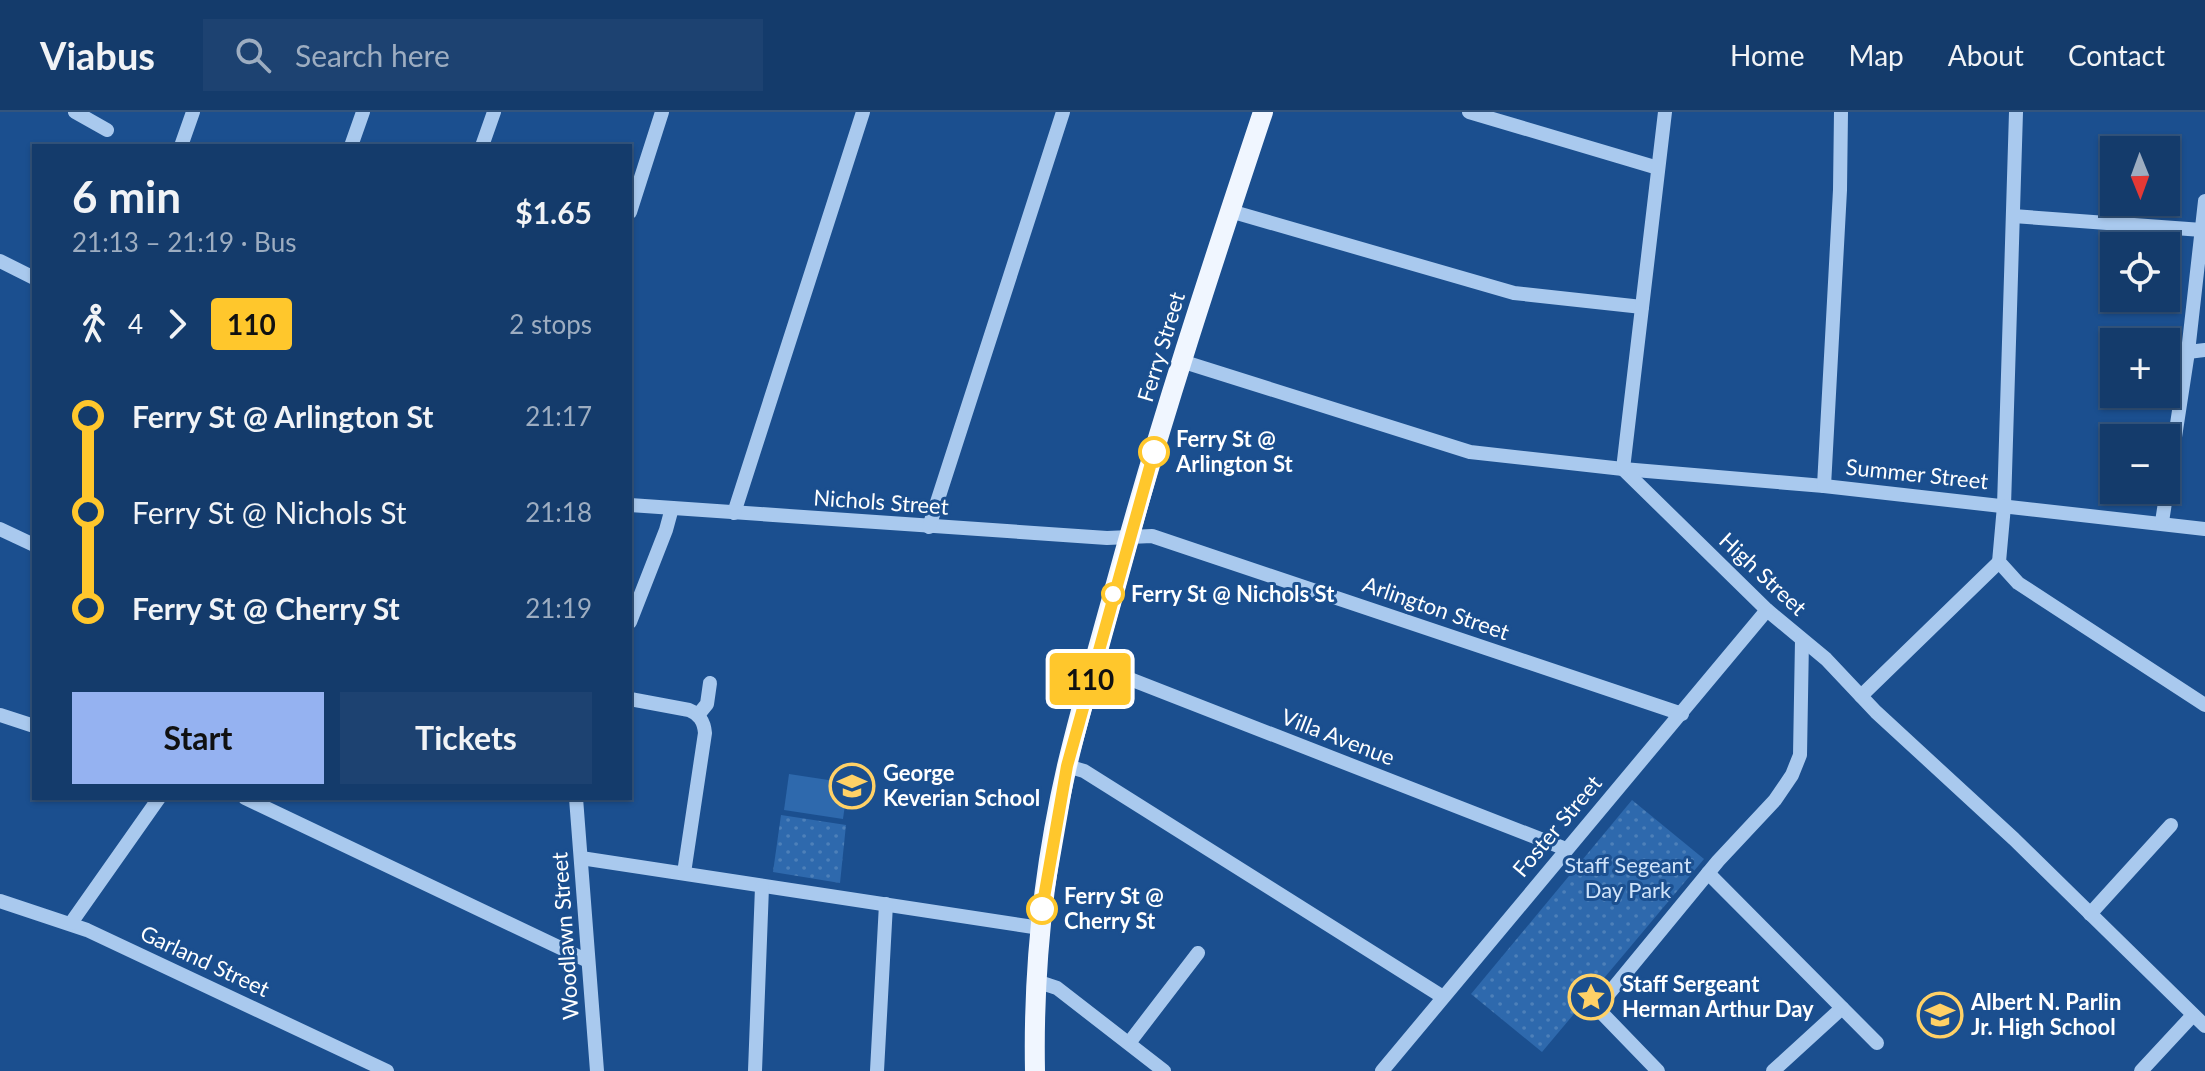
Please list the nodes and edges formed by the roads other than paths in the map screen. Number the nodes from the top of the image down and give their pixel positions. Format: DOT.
graph roads {
  1 [pos="75,112"];
  2 [pos="193,112"];
  3 [pos="363,112"];
  4 [pos="494,112"];
  5 [pos="662,112"];
  6 [pos="863,112"];
  7 [pos="1063,112"];
  8 [pos="1263,112"];
  9 [pos="1469,112"];
  10 [pos="1665,112"];
  11 [pos="1841,112"];
  12 [pos="2016,112"];
  13 [pos="107,130"];
  14 [pos="182,144"];
  15 [pos="352,144"];
  16 [pos="483,144"];
  17 [pos="1658,168"];
  18 [pos="2205,201"];
  19 [pos="632,206"];
  20 [pos="1230,211"];
  21 [pos="2013,216"];
  22 [pos="2202,230"];
  23 [pos="0,261"];
  24 [pos="32,277"];
  25 [pos="1642,307"];
  26 [pos="2205,350"];
  27 [pos="2188,352"];
  28 [pos="1181,361"];
  29 [pos="1623,469"];
  30 [pos="1824,486"];
  31 [pos="632,505"];
  32 [pos="2004,506"];
  33 [pos="672,508"];
  34 [pos="734,513"];
  35 [pos="2162,522"];
  36 [pos="929,527"];
  37 [pos="0,529"];
  38 [pos="2205,529"];
  39 [pos="1129,537"];
  40 [pos="32,544"];
  41 [pos="1999,562"];
  42 [pos="1767,610"];
  43 [pos="632,617"];
  44 [pos="1802,640"];
  45 [pos="1094,665"];
  46 [pos="710,683"];
  47 [pos="1861,696"];
  48 [pos="632,699"];
  49 [pos="2205,705"];
  50 [pos="1682,714"];
  51 [pos="0,715"];
  52 [pos="698,715"];
  53 [pos="32,725"];
  54 [pos="1067,766"];
  55 [pos="158,800"];
  56 [pos="249,800"];
  57 [pos="576,800"];
  58 [pos="2171,825"];
  59 [pos="1566,849"];
  60 [pos="581,858"];
  61 [pos="684,873"];
  62 [pos="1708,873"];
  63 [pos="762,887"];
  64 [pos="0,901"];
  65 [pos="886,904"];
  66 [pos="2090,914"];
  67 [pos="71,923"];
  68 [pos="1040,928"];
  69 [pos="1198,953"];
  70 [pos="588,961"];
  71 [pos="1036,981"];
  72 [pos="1443,997"];
  73 [pos="1842,1008"];
  74 [pos="2193,1015"];
  75 [pos="2205,1026"];
  76 [pos="1129,1043"];
  77 [pos="1877,1043"];
  78 [pos="377,1069"];
  79 [pos="597,1071"];
  80 [pos="755,1071"];
  81 [pos="877,1071"];
  82 [pos="1035,1071"];
  83 [pos="1164,1071"];
  84 [pos="1382,1071"];
  85 [pos="1658,1071"];
  86 [pos="1773,1071"];
  87 [pos="2141,1071"];
  1 -- 13 [label="street"];
  2 -- 14 [label="street"];
  3 -- 15 [label="street"];
  4 -- 16 [label="street"];
  5 -- 19 [label="street"];
  6 -- 34 [label="street"];
  7 -- 36 [label="street"];
  8 -- 20 [label="main road, Ferry Street"];
  9 -- 17 [label="street"];
  10 -- 17 [label="street"];
  11 -- 30 [label="street"];
  12 -- 21 [label="street"];
  17 -- 25 [label="street"];
  18 -- 22 [label="street"];
  20 -- 25 [label="street"];
  20 -- 28 [label="main road, Ferry Street"];
  21 -- 22 [label="street"];
  21 -- 32 [label="street"];
  22 -- 27 [label="street"];
  23 -- 24 [label="street"];
  25 -- 29 [label="street"];
  26 -- 27 [label="street"];
  27 -- 35 [label="street"];
  28 -- 29 [label="street"];
  28 -- 39 [label="main road, Ferry Street"];
  29 -- 30 [label="street, Summer Street"];
  29 -- 42 [label="street, High Street"];
  30 -- 32 [label="street, Summer Street"];
  31 -- 33 [label="street, Nichols Street"];
  32 -- 35 [label="street, Summer Street"];
  32 -- 41 [label="street"];
  33 -- 34 [label="street, Nichols Street"];
  33 -- 43 [label="street"];
  34 -- 36 [label="street, Nichols Street"];
  35 -- 38 [label="street, Summer Street"];
  36 -- 39 [label="street, Nichols Street"];
  37 -- 40 [label="street"];
  39 -- 45 [label="main road, Ferry Street"];
  39 -- 50 [label="street, Arlington Street"];
  41 -- 47 [label="street"];
  41 -- 49 [label="street"];
  42 -- 44 [label="street, High Street"];
  42 -- 50 [label="street, Foster Street"];
  44 -- 47 [label="street, High Street"];
  44 -- 62 [label="street"];
  45 -- 54 [label="main road, Ferry Street"];
  45 -- 59 [label="street, Villa Avenue"];
  46 -- 52 [label="street"];
  47 -- 66 [label="street, High Street"];
  48 -- 52 [label="street"];
  50 -- 59 [label="street, Foster Street"];
  51 -- 53 [label="street"];
  52 -- 61 [label="street"];
  54 -- 68 [label="main road, Ferry Street"];
  54 -- 72 [label="street"];
  55 -- 67 [label="street"];
  56 -- 70 [label="street"];
  57 -- 60 [label="street, Woodlawn Street"];
  58 -- 66 [label="street"];
  59 -- 72 [label="street, Foster Street"];
  60 -- 61 [label="street"];
  60 -- 70 [label="street, Woodlawn Street"];
  61 -- 63 [label="street"];
  62 -- 73 [label="street"];
  62 -- 85 [label="street"];
  63 -- 65 [label="street"];
  63 -- 80 [label="street"];
  64 -- 67 [label="street, Garland Street"];
  65 -- 68 [label="street"];
  65 -- 81 [label="street"];
  66 -- 74 [label="street, High Street"];
  67 -- 78 [label="street, Garland Street"];
  68 -- 71 [label="main road, Ferry Street"];
  69 -- 76 [label="street"];
  70 -- 79 [label="street, Woodlawn Street"];
  71 -- 76 [label="street"];
  71 -- 82 [label="main road, Ferry Street"];
  72 -- 84 [label="street, Foster Street"];
  73 -- 77 [label="street"];
  73 -- 86 [label="street"];
  74 -- 75 [label="street, High Street"];
  74 -- 87 [label="street"];
  76 -- 83 [label="street"];
}
